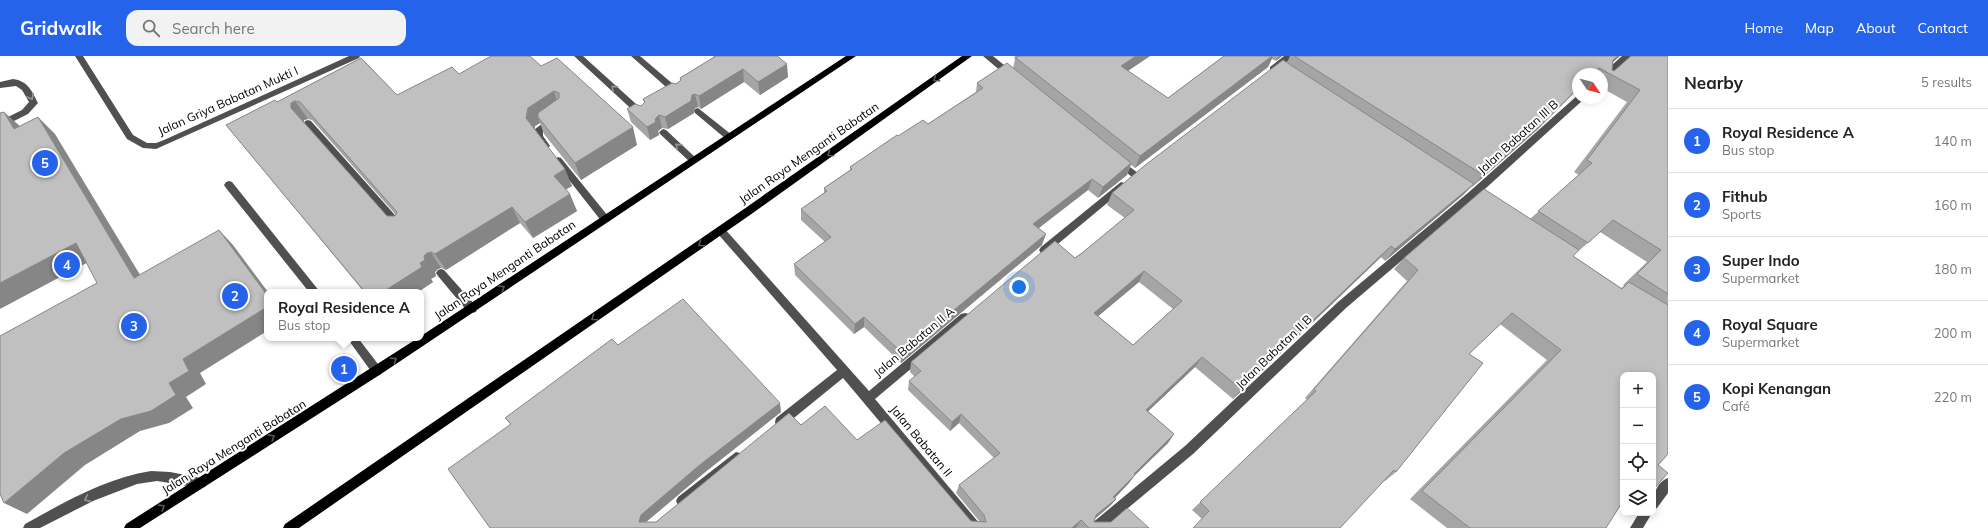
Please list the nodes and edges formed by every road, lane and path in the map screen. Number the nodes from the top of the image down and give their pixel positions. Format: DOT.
graph roads {
  1 [pos="79,56"];
  2 [pos="356,56"];
  3 [pos="578,56"];
  4 [pos="635,56"];
  5 [pos="852,56"];
  6 [pos="968,56"];
  7 [pos="987,56"];
  8 [pos="1290,56"];
  9 [pos="1628,56"];
  10 [pos="1264,60"];
  11 [pos="1280,69"];
  12 [pos="1608,74"];
  13 [pos="1264,76"];
  14 [pos="1018,81"];
  15 [pos="0,86"];
  16 [pos="672,91"];
  17 [pos="1573,104"];
  18 [pos="640,109"];
  19 [pos="698,111"];
  20 [pos="561,114"];
  21 [pos="308,123"];
  22 [pos="0,125"];
  23 [pos="663,132"];
  24 [pos="729,136"];
  25 [pos="1110,155"];
  26 [pos="693,160"];
  27 [pos="229,185"];
  28 [pos="1472,195"];
  29 [pos="605,219"];
  30 [pos="402,229"];
  31 [pos="721,231"];
  32 [pos="1038,256"];
  33 [pos="441,273"];
  34 [pos="313,289"];
  35 [pos="472,309"];
  36 [pos="971,312"];
  37 [pos="424,340"];
  38 [pos="354,341"];
  39 [pos="423,341"];
  40 [pos="377,371"];
  41 [pos="844,371"];
  42 [pos="868,398"];
  43 [pos="770,430"];
  44 [pos="746,449"];
  45 [pos="200,483"];
  46 [pos="1668,483"];
  47 [pos="1656,500"];
  48 [pos="673,508"];
  49 [pos="1644,516"];
  50 [pos="29,528"];
  51 [pos="130,528"];
  52 [pos="289,528"];
  53 [pos="976,528"];
  54 [pos="1095,528"];
  55 [pos="1636,528"];
  1 -- 2 [label="street, Jalan Griya Babatan Mukti I"];
  18 -- 3 [label="street, one-way"];
  4 -- 16 [label="street"];
  5 -- 24 [label="main road, Jalan Raya Menganti Babatan"];
  6 -- 31 [label="main road, Jalan Raya Menganti Babatan, one-way"];
  7 -- 14 [label="street"];
  8 -- 11 [label="street"];
  9 -- 12 [label="street"];
  10 -- 11 [label="street"];
  11 -- 13 [label="street"];
  15 -- 22 [label="street, one-way"];
  17 -- 28 [label="street, Jalan Babatan III B"];
  19 -- 24 [label="street"];
  20 -- 29 [label="street"];
  21 -- 30 [label="street"];
  26 -- 23 [label="street, one-way"];
  24 -- 26 [label="main road, Jalan Raya Menganti Babatan"];
  25 -- 32 [label="street"];
  26 -- 29 [label="main road, Jalan Raya Menganti Babatan"];
  27 -- 34 [label="street"];
  28 -- 54 [label="street, Jalan Babatan II B"];
  35 -- 29 [label="main road, Jalan Raya Menganti Babatan, one-way"];
  31 -- 41 [label="street, Jalan Babatan II"];
  31 -- 52 [label="main road, Jalan Raya Menganti Babatan, one-way"];
  33 -- 35 [label="street"];
  37 -- 35 [label="main road, Jalan Raya Menganti Babatan, one-way"];
  36 -- 42 [label="street, Jalan Babatan II A"];
  38 -- 40 [label="street"];
  40 -- 39 [label="main road, Jalan Raya Menganti Babatan, one-way"];
  45 -- 40 [label="main road, Jalan Raya Menganti Babatan, one-way"];
  41 -- 42 [label="street, Jalan Babatan II"];
  41 -- 43 [label="street"];
  42 -- 53 [label="street, Jalan Babatan II"];
  44 -- 48 [label="street"];
  45 -- 50 [label="street, one-way"];
  51 -- 45 [label="main road, Jalan Raya Menganti Babatan, one-way"];
  46 -- 47 [label="street"];
  49 -- 55 [label="street"];
}
